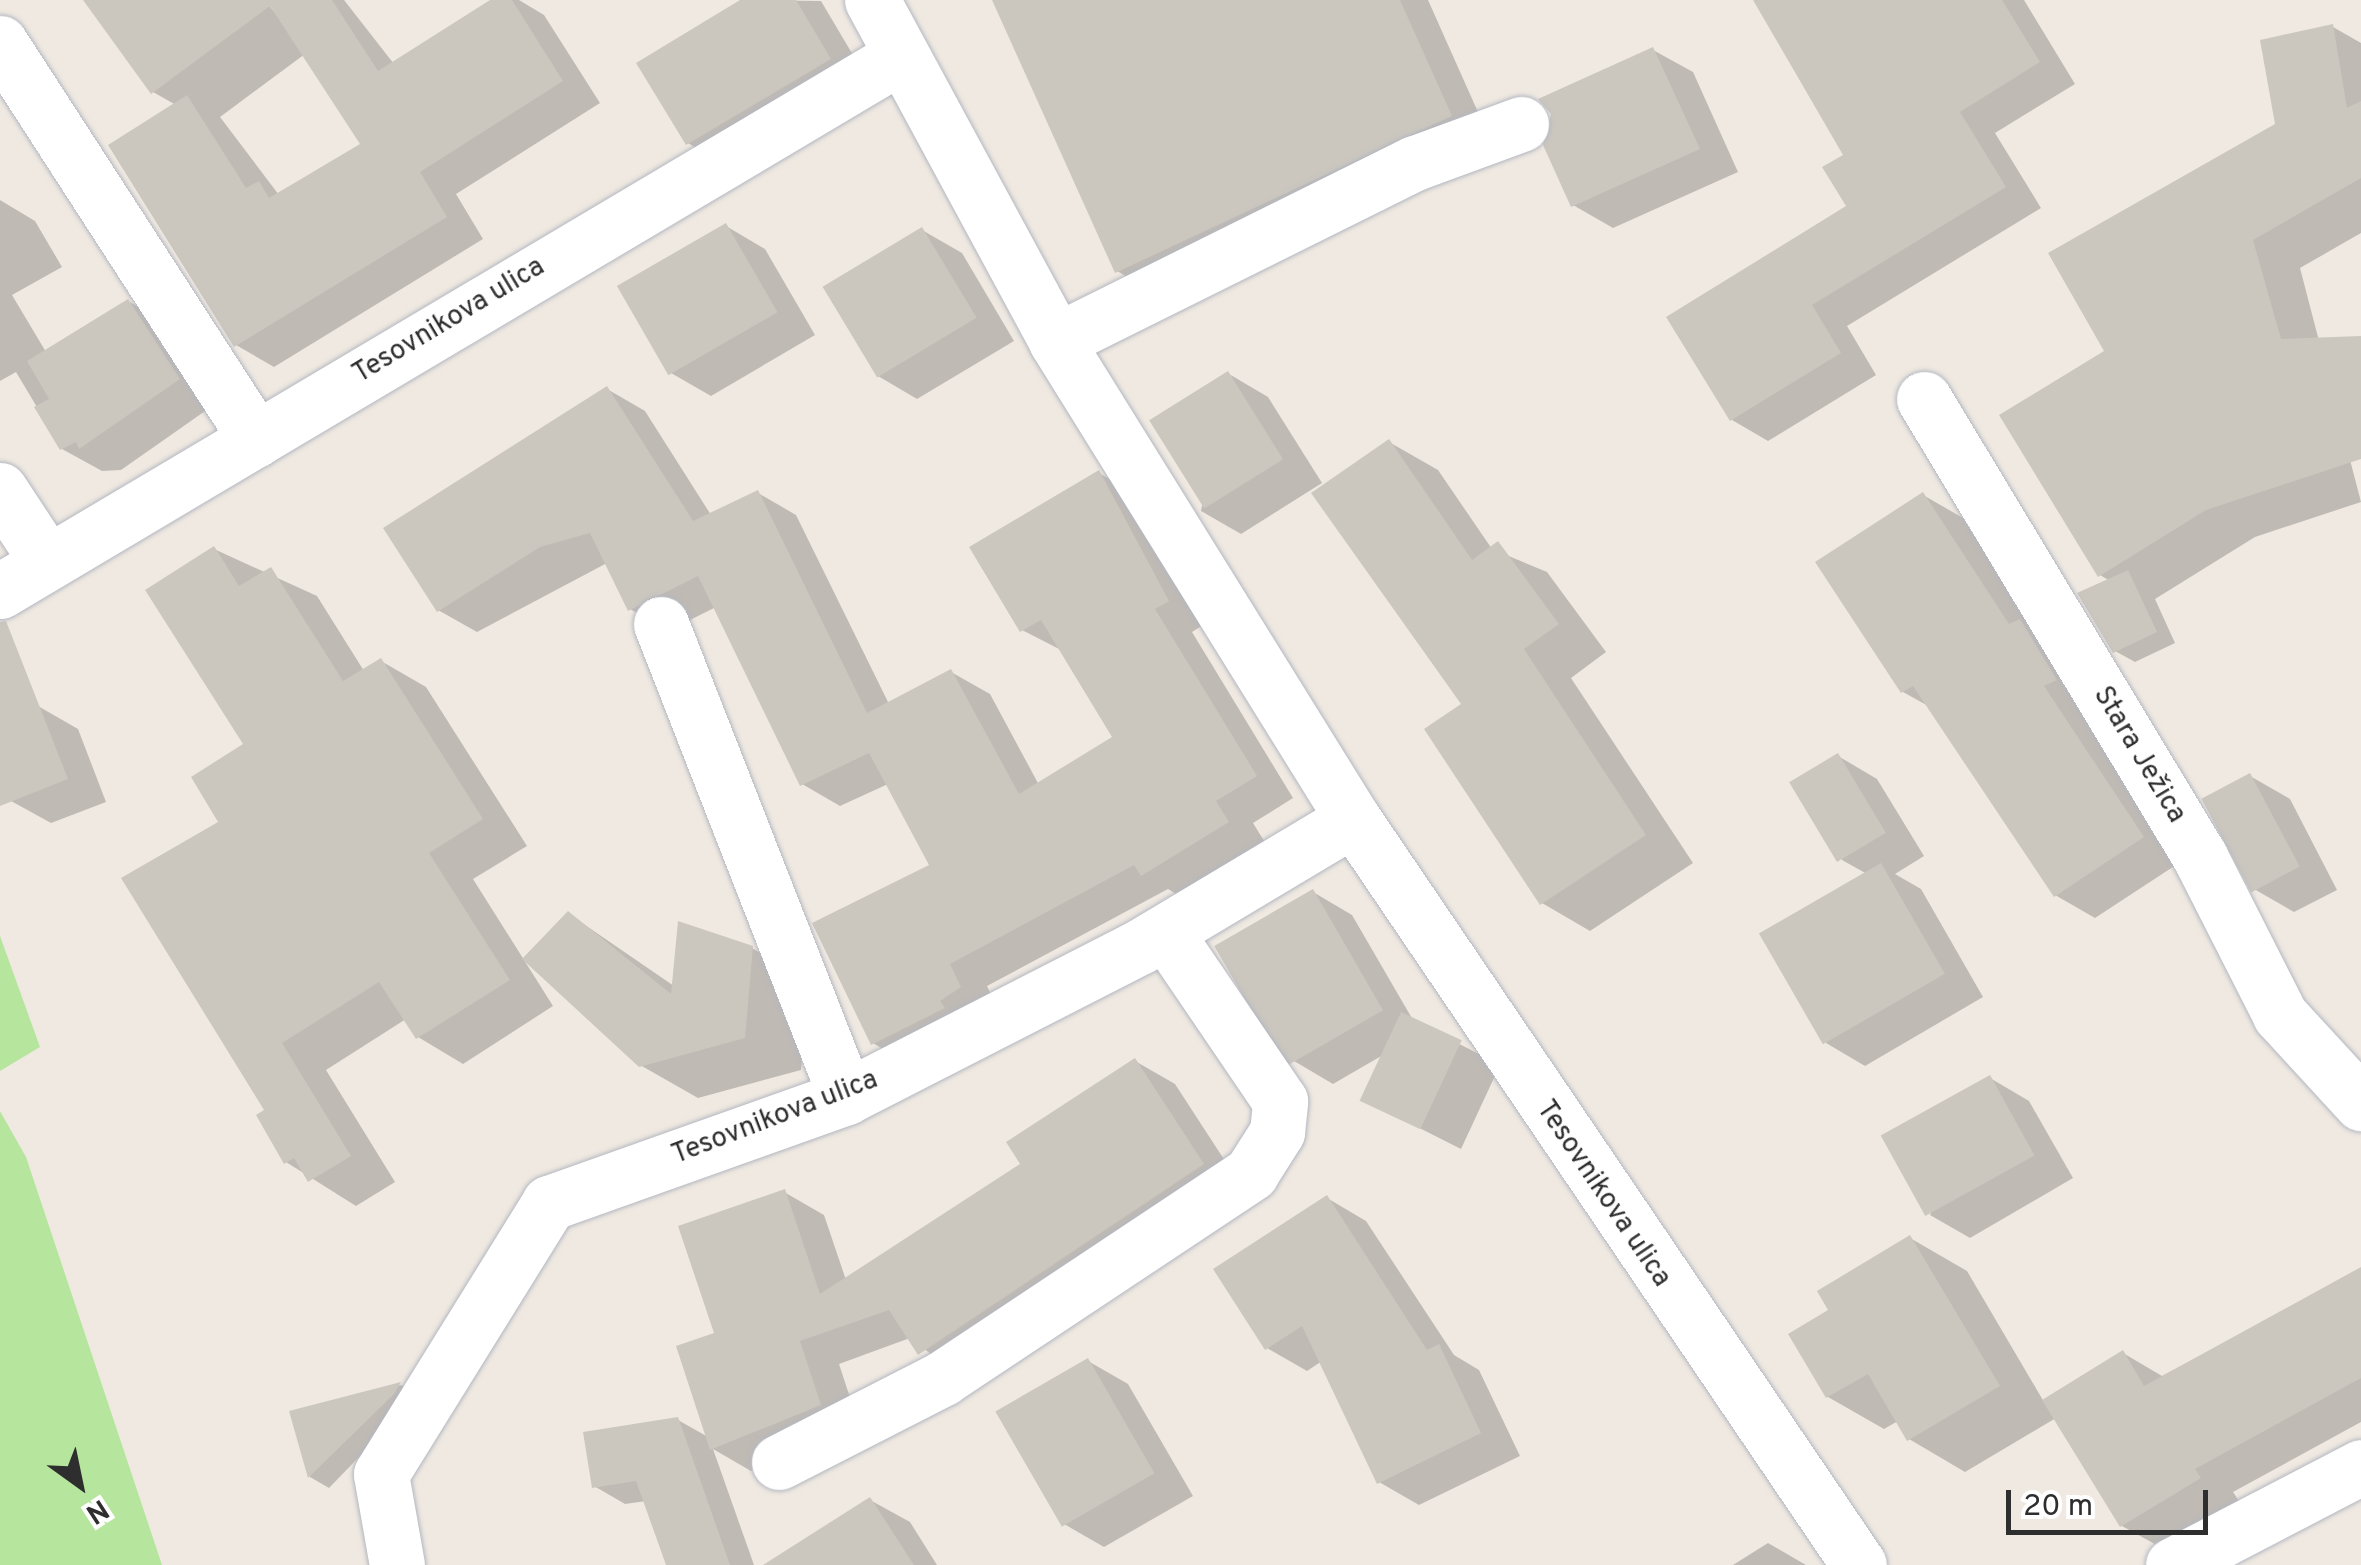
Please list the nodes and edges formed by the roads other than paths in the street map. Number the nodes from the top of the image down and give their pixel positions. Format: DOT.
graph roads {
  1 [pos="874,1"];
  2 [pos="0,44"];
  3 [pos="901,56"];
  4 [pos="1521,124"];
  5 [pos="1056,341"];
  6 [pos="1924,399"];
  7 [pos="256,438"];
  8 [pos="0,490"];
  9 [pos="46,560"];
  10 [pos="0,590"];
  11 [pos="662,624"];
  12 [pos="1354,819"];
  13 [pos="1165,932"];
  14 [pos="846,1098"];
  15 [pos="2361,1103"];
  16 [pos="779,1462"];
  17 [pos="2361,1468"];
  18 [pos="397,1565"];
  19 [pos="1859,1565"];
  20 [pos="2173,1565"];
  1 -- 3 [label="street, Tesovnikova ulica"];
  2 -- 7 [label="street"];
  3 -- 5 [label="street, Tesovnikova ulica"];
  3 -- 7 [label="street, Tesovnikova ulica"];
  4 -- 5 [label="street"];
  5 -- 12 [label="street, Tesovnikova ulica"];
  6 -- 15 [label="street, Stara Ježica"];
  7 -- 9 [label="street, Tesovnikova ulica"];
  8 -- 9 [label="street"];
  9 -- 10 [label="street, Tesovnikova ulica"];
  11 -- 14 [label="street"];
  12 -- 13 [label="street, Tesovnikova ulica"];
  12 -- 19 [label="street, Tesovnikova ulica"];
  13 -- 14 [label="street, Tesovnikova ulica"];
  13 -- 16 [label="street"];
  14 -- 18 [label="street, Tesovnikova ulica"];
  17 -- 20 [label="street"];
}
